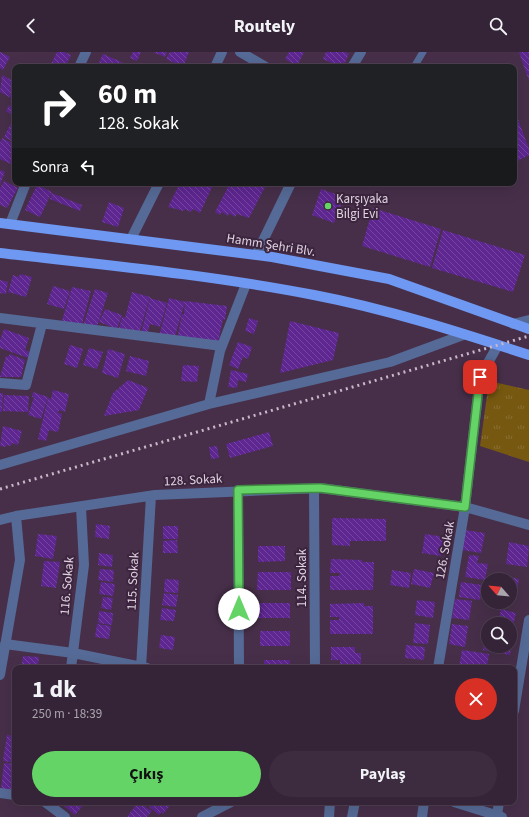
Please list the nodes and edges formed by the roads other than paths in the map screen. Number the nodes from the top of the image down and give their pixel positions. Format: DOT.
graph roads {
  1 [pos="86,52"];
  2 [pos="222,52"];
  3 [pos="240,52"];
  4 [pos="361,52"];
  5 [pos="423,52"];
  6 [pos="80,64"];
  7 [pos="216,64"];
  8 [pos="261,64"];
  9 [pos="354,64"];
  10 [pos="416,64"];
  11 [pos="24,186"];
  12 [pos="158,186"];
  13 [pos="290,186"];
  14 [pos="5,223"];
  15 [pos="131,239"];
  16 [pos="0,253"];
  17 [pos="256,255"];
  18 [pos="246,284"];
  19 [pos="0,318"];
  20 [pos="529,320"];
  21 [pos="42,324"];
  22 [pos="513,324"];
  23 [pos="529,329"];
  24 [pos="463,335"];
  25 [pos="498,345"];
  26 [pos="222,346"];
  27 [pos="529,355"];
  28 [pos="0,383"];
  29 [pos="209,404"];
  30 [pos="0,465"];
  31 [pos="314,488"];
  32 [pos="238,490"];
  33 [pos="151,496"];
  34 [pos="81,507"];
  35 [pos="465,507"];
  36 [pos="16,516"];
  37 [pos="0,520"];
  38 [pos="529,525"];
  39 [pos="529,620"];
  40 [pos="6,644"];
  41 [pos="73,653"];
  42 [pos="71,665"];
  43 [pos="133,665"];
  44 [pos="143,665"];
  45 [pos="239,665"];
  46 [pos="315,665"];
  47 [pos="439,665"];
  48 [pos="0,675"];
  49 [pos="517,693"];
  50 [pos="0,793"];
  51 [pos="12,795"];
  52 [pos="49,805"];
  53 [pos="225,805"];
  54 [pos="330,805"];
  55 [pos="354,805"];
  56 [pos="424,805"];
  57 [pos="464,805"];
  58 [pos="499,805"];
  59 [pos="500,816"];
  60 [pos="65,817"];
  61 [pos="202,817"];
  62 [pos="329,817"];
  63 [pos="352,817"];
  64 [pos="422,817"];
  1 -- 6 [label="street"];
  2 -- 7 [label="street"];
  3 -- 8 [label="street"];
  4 -- 9 [label="street"];
  5 -- 10 [label="lane"];
  11 -- 14 [label="street"];
  12 -- 15 [label="street"];
  13 -- 17 [label="street"];
  14 -- 15 [label="main road, Hamm Şehri Blv."];
  15 -- 17 [label="main road, Hamm Şehri Blv."];
  16 -- 18 [label="main road"];
  17 -- 22 [label="main road, Hamm Şehri Blv."];
  18 -- 24 [label="main road"];
  18 -- 26 [label="street"];
  19 -- 21 [label="street"];
  20 -- 22 [label="street"];
  21 -- 26 [label="street"];
  21 -- 28 [label="street"];
  22 -- 23 [label="main road, Hamm Şehri Blv."];
  24 -- 25 [label="main road"];
  24 -- 29 [label="street"];
  25 -- 27 [label="main road"];
  25 -- 35 [label="street, 126. Sokak"];
  26 -- 29 [label="street"];
  29 -- 30 [label="street"];
  31 -- 32 [label="street, 128. Sokak"];
  31 -- 35 [label="street, 128. Sokak"];
  31 -- 46 [label="street, 114. Sokak"];
  32 -- 33 [label="street, 128. Sokak"];
  32 -- 45 [label="street"];
  33 -- 34 [label="street, 128. Sokak"];
  33 -- 44 [label="street, 115. Sokak"];
  34 -- 36 [label="street, 128. Sokak"];
  34 -- 41 [label="street, 116. Sokak"];
  35 -- 38 [label="street, 128. Sokak"];
  35 -- 47 [label="street, 126. Sokak"];
  36 -- 37 [label="street, 128. Sokak"];
  36 -- 40 [label="street"];
  39 -- 49 [label="street"];
  40 -- 41 [label="street"];
  40 -- 48 [label="street"];
  41 -- 42 [label="street, 116. Sokak"];
  41 -- 43 [label="street"];
  50 -- 51 [label="street"];
  52 -- 60 [label="street"];
  53 -- 61 [label="street"];
  54 -- 62 [label="street"];
  55 -- 63 [label="street"];
  56 -- 64 [label="street"];
  57 -- 59 [label="street"];
  58 -- 59 [label="street"];
}
